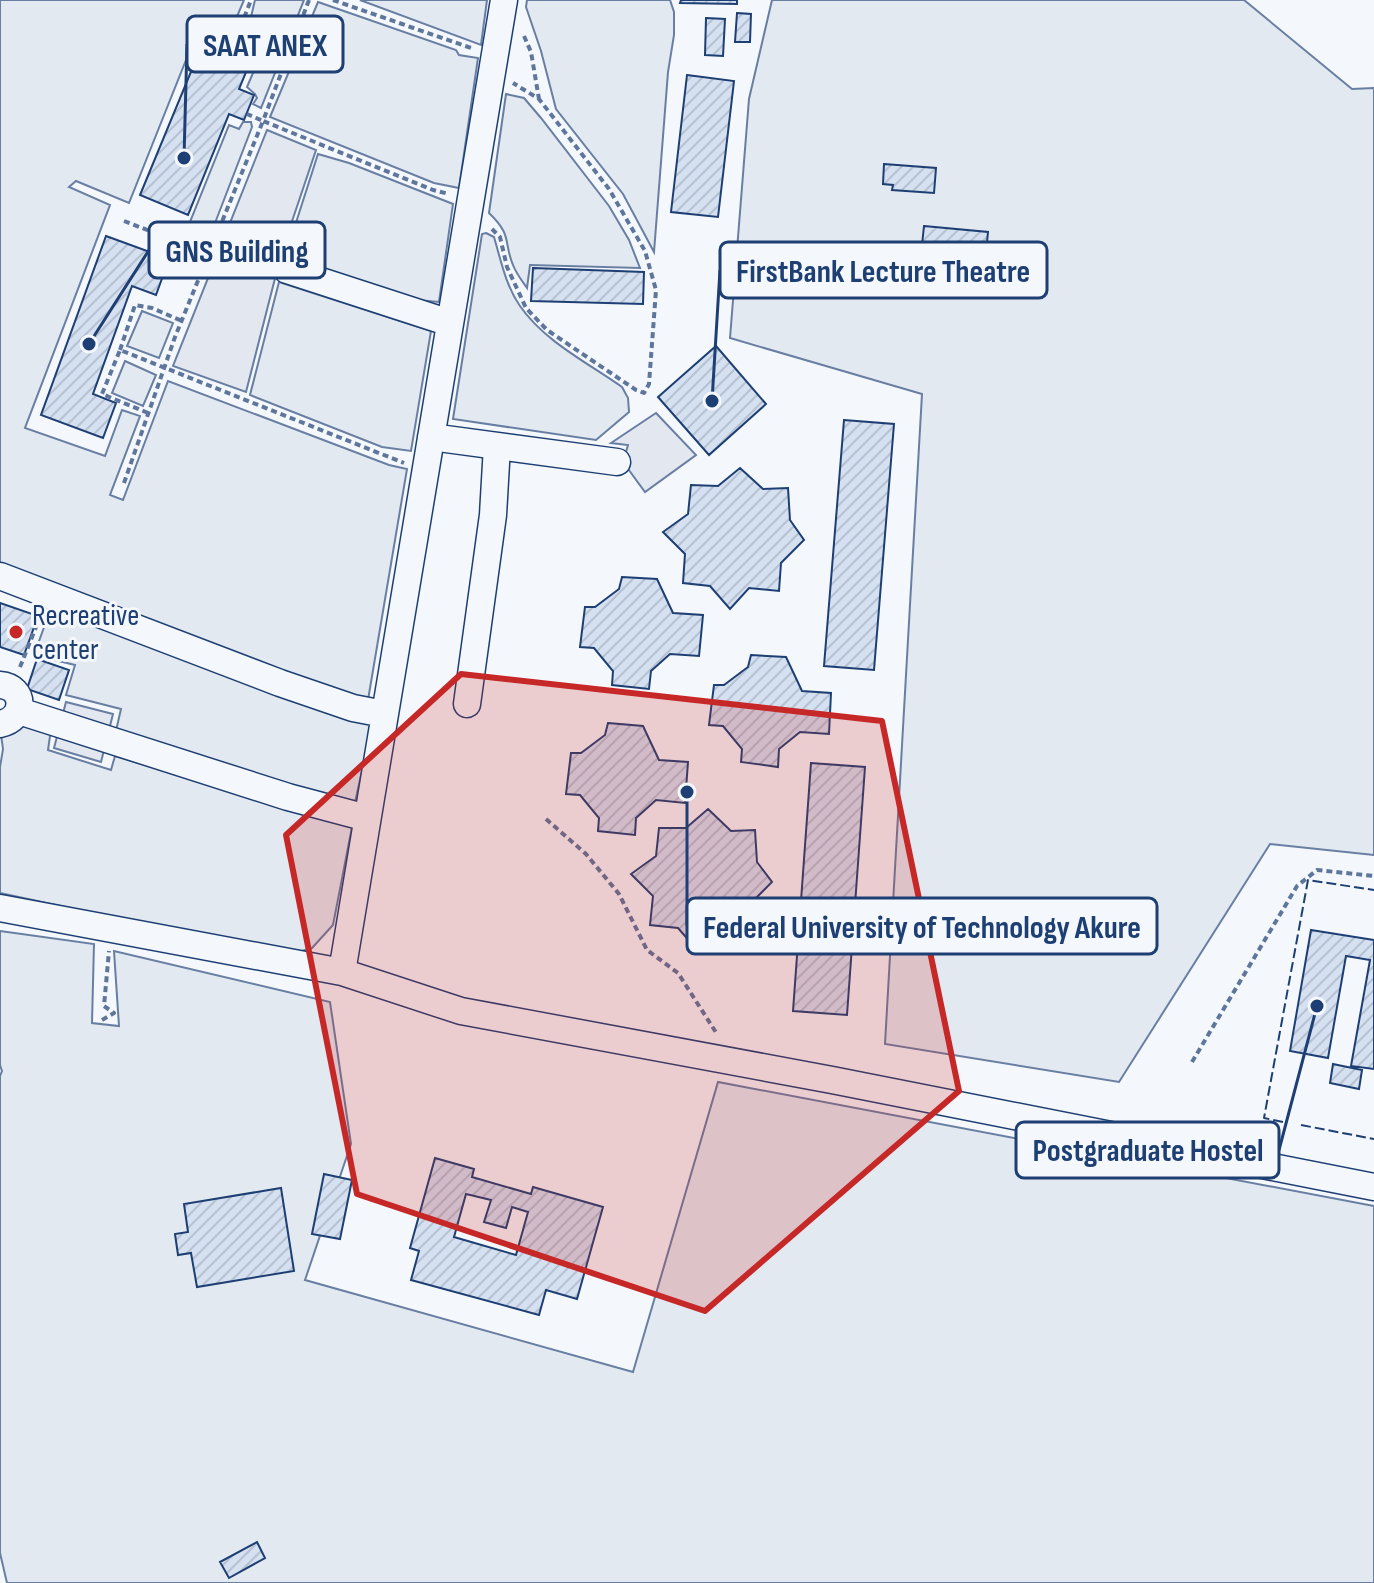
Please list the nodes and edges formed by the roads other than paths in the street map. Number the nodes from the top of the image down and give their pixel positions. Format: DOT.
graph roads {
  1 [pos="503,5"];
  2 [pos="287,270"];
  3 [pos="450,323"];
  4 [pos="431,437"];
  5 [pos="497,446"];
  6 [pos="617,462"];
  7 [pos="0,576"];
  8 [pos="4,685"];
  9 [pos="467,704"];
  10 [pos="384,714"];
  11 [pos="9,717"];
  12 [pos="367,818"];
  13 [pos="0,908"];
  14 [pos="342,972"];
  15 [pos="1374,1187"];
  1 -- 3 [label="street"];
  2 -- 3 [label="street"];
  3 -- 4 [label="street"];
  4 -- 5 [label="street"];
  4 -- 10 [label="street"];
  5 -- 6 [label="street"];
  5 -- 9 [label="street"];
  7 -- 10 [label="street"];
  8 -- 11 [label="street"];
  10 -- 12 [label="street"];
  11 -- 12 [label="street"];
  12 -- 14 [label="street"];
  13 -- 14 [label="street"];
  14 -- 15 [label="street"];
}
